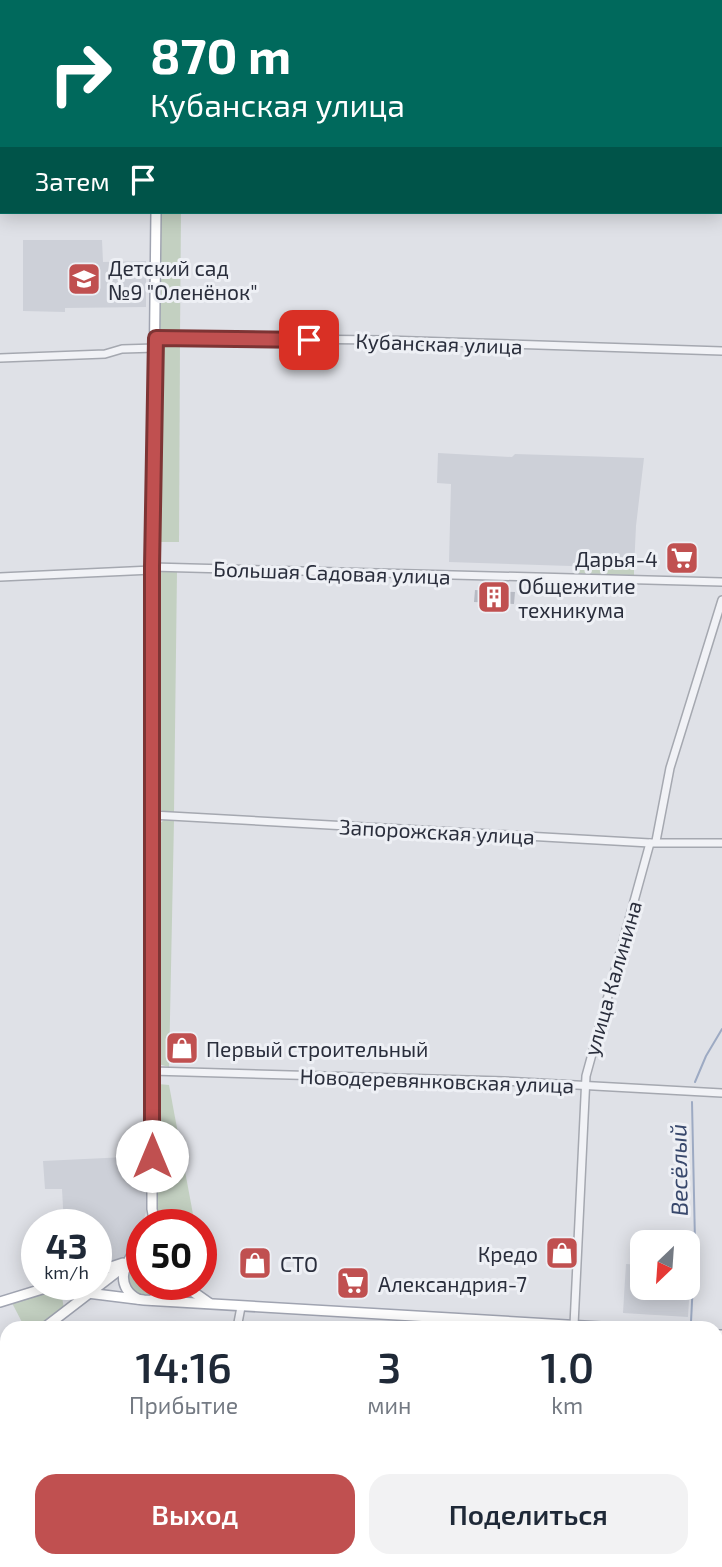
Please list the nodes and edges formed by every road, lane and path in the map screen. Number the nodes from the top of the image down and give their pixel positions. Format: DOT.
graph roads {
  1 [pos="156,214"];
  2 [pos="156,343"];
  3 [pos="722,351"];
  4 [pos="0,358"];
  5 [pos="152,569"];
  6 [pos="0,577"];
  7 [pos="722,582"];
  8 [pos="722,600"];
  9 [pos="152,816"];
  10 [pos="653,842"];
  11 [pos="722,843"];
  12 [pos="152,1071"];
  13 [pos="586,1086"];
  14 [pos="722,1093"];
  15 [pos="152,1209"];
  16 [pos="126,1264"];
  17 [pos="126,1266"];
  18 [pos="112,1275"];
  19 [pos="126,1287"];
  20 [pos="21,1296"];
  21 [pos="81,1300"];
  22 [pos="144,1300"];
  23 [pos="206,1300"];
  24 [pos="0,1302"];
  25 [pos="214,1305"];
  26 [pos="241,1307"];
  27 [pos="53,1321"];
  28 [pos="238,1321"];
  29 [pos="500,1321"];
  30 [pos="574,1321"];
  1 -- 2 [label="main road"];
  2 -- 3 [label="street, Кубанская улица"];
  2 -- 4 [label="street, Кубанская улица"];
  2 -- 5 [label="main road"];
  5 -- 6 [label="street, Большая Садовая улица"];
  5 -- 7 [label="street, Большая Садовая улица"];
  5 -- 9 [label="main road"];
  8 -- 10 [label="street, улица Калинина"];
  9 -- 10 [label="street, Запорожская улица"];
  9 -- 12 [label="main road"];
  10 -- 11 [label="street, Запорожская улица"];
  10 -- 13 [label="street, улица Калинина"];
  12 -- 13 [label="street, Новодеревянковская улица"];
  12 -- 15 [label="main road"];
  13 -- 14 [label="street, Новодеревянковская улица"];
  13 -- 30 [label="street, улица Калинина"];
  16 -- 18 [label="main road"];
  17 -- 19 [label="main road"];
  20 -- 24 [label="main road"];
  21 -- 27 [label="main road"];
  22 -- 25 [label="main road"];
  23 -- 25 [label="main road"];
  25 -- 26 [label="main road"];
  26 -- 28 [label="street"];
  26 -- 29 [label="main road"];
}
